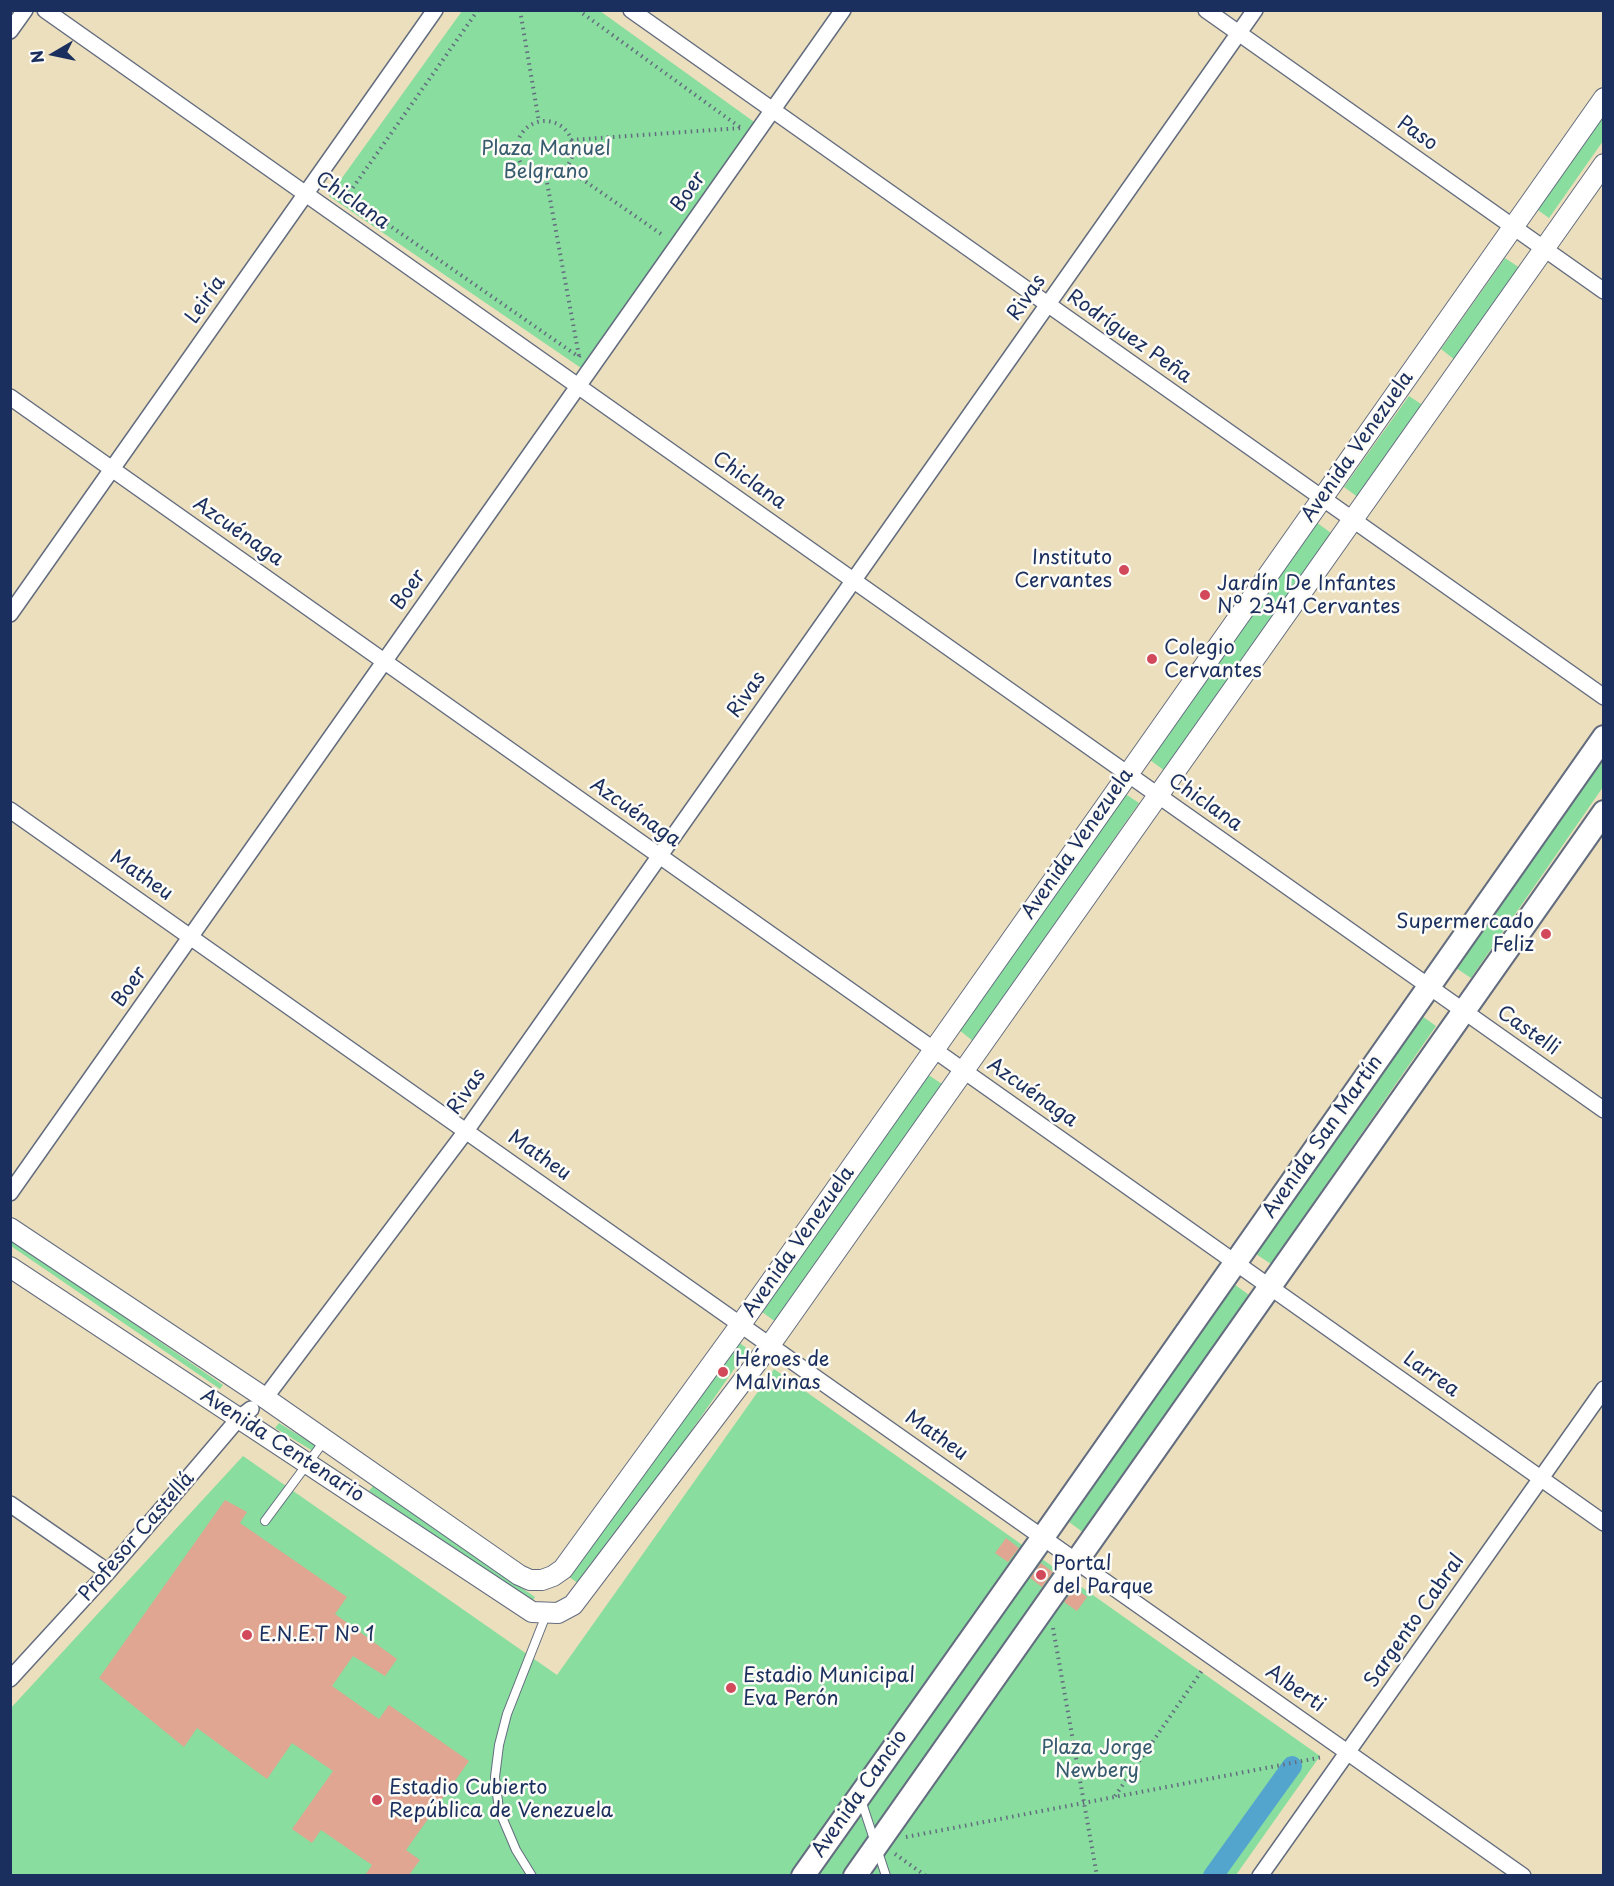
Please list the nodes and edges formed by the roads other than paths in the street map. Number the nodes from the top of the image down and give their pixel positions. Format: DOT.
graph roads {
  1 [pos="25,10"];
  2 [pos="45,10"];
  3 [pos="435,10"];
  4 [pos="631,10"];
  5 [pos="843,10"];
  6 [pos="1206,10"];
  7 [pos="1255,10"];
  8 [pos="10,31"];
  9 [pos="1239,33"];
  10 [pos="1604,98"];
  11 [pos="772,111"];
  12 [pos="1604,164"];
  13 [pos="306,195"];
  14 [pos="1512,227"];
  15 [pos="1544,249"];
  16 [pos="1604,291"];
  17 [pos="1048,305"];
  18 [pos="578,386"];
  19 [pos="10,398"];
  20 [pos="112,469"];
  21 [pos="1322,498"];
  22 [pos="1352,520"];
  23 [pos="853,581"];
  24 [pos="10,614"];
  25 [pos="384,662"];
  26 [pos="1604,697"];
  27 [pos="1604,737"];
  28 [pos="1128,774"];
  29 [pos="1158,796"];
  30 [pos="10,810"];
  31 [pos="1604,812"];
  32 [pos="659,856"];
  33 [pos="191,937"];
  34 [pos="1429,986"];
  35 [pos="1464,1011"];
  36 [pos="934,1050"];
  37 [pos="964,1071"];
  38 [pos="1604,1110"];
  39 [pos="466,1131"];
  40 [pos="10,1193"];
  41 [pos="10,1228"];
  42 [pos="1235,1262"];
  43 [pos="10,1268"];
  44 [pos="1270,1287"];
  45 [pos="741,1324"];
  46 [pos="770,1345"];
  47 [pos="1604,1389"];
  48 [pos="252,1408"];
  49 [pos="325,1440"];
  50 [pos="308,1463"];
  51 [pos="1541,1478"];
  52 [pos="10,1504"];
  53 [pos="265,1521"];
  54 [pos="1604,1522"];
  55 [pos="1043,1537"];
  56 [pos="1077,1561"];
  57 [pos="108,1572"];
  58 [pos="542,1580"];
  59 [pos="552,1613"];
  60 [pos="10,1680"];
  61 [pos="1348,1752"];
  62 [pos="859,1794"];
  63 [pos="877,1845"];
  64 [pos="532,1875"];
  65 [pos="802,1875"];
  66 [pos="855,1875"];
  67 [pos="886,1875"];
  68 [pos="1260,1875"];
  69 [pos="1523,1875"];
  1 -- 8 [label="street"];
  2 -- 13 [label="street, Chiclana"];
  3 -- 13 [label="street, Leiría"];
  4 -- 11 [label="street, Rodríguez Peña"];
  5 -- 11 [label="street, Boer"];
  6 -- 9 [label="street, Paso"];
  7 -- 9 [label="street, Rivas"];
  9 -- 14 [label="street, Paso"];
  9 -- 17 [label="street, Rivas"];
  10 -- 14 [label="street, Avenida Venezuela"];
  11 -- 17 [label="street, Rodríguez Peña"];
  11 -- 18 [label="street, Boer"];
  12 -- 15 [label="street, Avenida Venezuela"];
  13 -- 18 [label="street, Chiclana"];
  13 -- 20 [label="street, Leiría"];
  14 -- 15 [label="street, Paso"];
  14 -- 21 [label="street, Avenida Venezuela"];
  15 -- 16 [label="street, Paso"];
  15 -- 22 [label="street, Avenida Venezuela"];
  17 -- 21 [label="street, Rodríguez Peña"];
  17 -- 23 [label="street, Rivas"];
  18 -- 23 [label="street, Chiclana"];
  18 -- 25 [label="street, Boer"];
  19 -- 20 [label="street, Azcuénaga"];
  20 -- 24 [label="street, Leiría"];
  20 -- 25 [label="street, Azcuénaga"];
  21 -- 22 [label="street, Rodríguez Peña"];
  21 -- 28 [label="street, Avenida Venezuela"];
  22 -- 26 [label="street, Rodríguez Peña"];
  22 -- 29 [label="street, Avenida Venezuela"];
  23 -- 28 [label="street, Chiclana"];
  23 -- 32 [label="street, Rivas"];
  25 -- 32 [label="street, Azcuénaga"];
  25 -- 33 [label="street, Boer"];
  27 -- 34 [label="main road, Avenida San Martín"];
  28 -- 29 [label="street, Chiclana"];
  28 -- 36 [label="street, Avenida Venezuela"];
  29 -- 34 [label="street, Chiclana"];
  29 -- 37 [label="street, Avenida Venezuela"];
  30 -- 33 [label="street, Matheu"];
  31 -- 35 [label="main road"];
  32 -- 36 [label="street, Azcuénaga"];
  32 -- 39 [label="street, Rivas"];
  33 -- 39 [label="street, Matheu"];
  33 -- 40 [label="street, Boer"];
  34 -- 35 [label="street, Castelli"];
  34 -- 42 [label="main road, Avenida San Martín"];
  35 -- 38 [label="street, Castelli"];
  35 -- 44 [label="main road"];
  36 -- 37 [label="street, Azcuénaga"];
  36 -- 45 [label="street, Avenida Venezuela"];
  37 -- 42 [label="street, Azcuénaga"];
  37 -- 46 [label="street, Avenida Venezuela"];
  39 -- 45 [label="street, Matheu"];
  39 -- 48 [label="street, Rivas"];
  41 -- 48 [label="street, Avenida Centenario"];
  42 -- 44 [label="street, Larrea"];
  42 -- 55 [label="main road, Avenida San Martín"];
  43 -- 48 [label="street, Avenida Centenario"];
  44 -- 51 [label="street, Larrea"];
  44 -- 56 [label="main road"];
  45 -- 46 [label="street, Matheu"];
  45 -- 58 [label="street, Avenida Venezuela"];
  46 -- 55 [label="street, Matheu"];
  46 -- 59 [label="street, Avenida Venezuela"];
  47 -- 51 [label="street, Sargento Cabral"];
  48 -- 49 [label="street, Avenida Centenario"];
  48 -- 50 [label="street, Avenida Centenario"];
  48 -- 57 [label="street, Profesor Castellá"];
  49 -- 50 [label="lane"];
  49 -- 58 [label="street, Avenida Centenario"];
  50 -- 53 [label="lane"];
  50 -- 59 [label="street, Avenida Centenario"];
  51 -- 54 [label="street, Larrea"];
  51 -- 61 [label="street, Sargento Cabral"];
  52 -- 57 [label="street"];
  55 -- 56 [label="street, Alberti"];
  55 -- 62 [label="main road, Avenida Cancio"];
  56 -- 61 [label="street, Alberti"];
  56 -- 63 [label="main road"];
  57 -- 60 [label="street, Profesor Castellá"];
  58 -- 59 [label="street"];
  59 -- 64 [label="lane"];
  61 -- 68 [label="street, Sargento Cabral"];
  61 -- 69 [label="street, Alberti"];
  62 -- 63 [label="lane"];
  62 -- 65 [label="main road, Avenida Cancio"];
  63 -- 66 [label="main road"];
  63 -- 67 [label="lane"];
}
